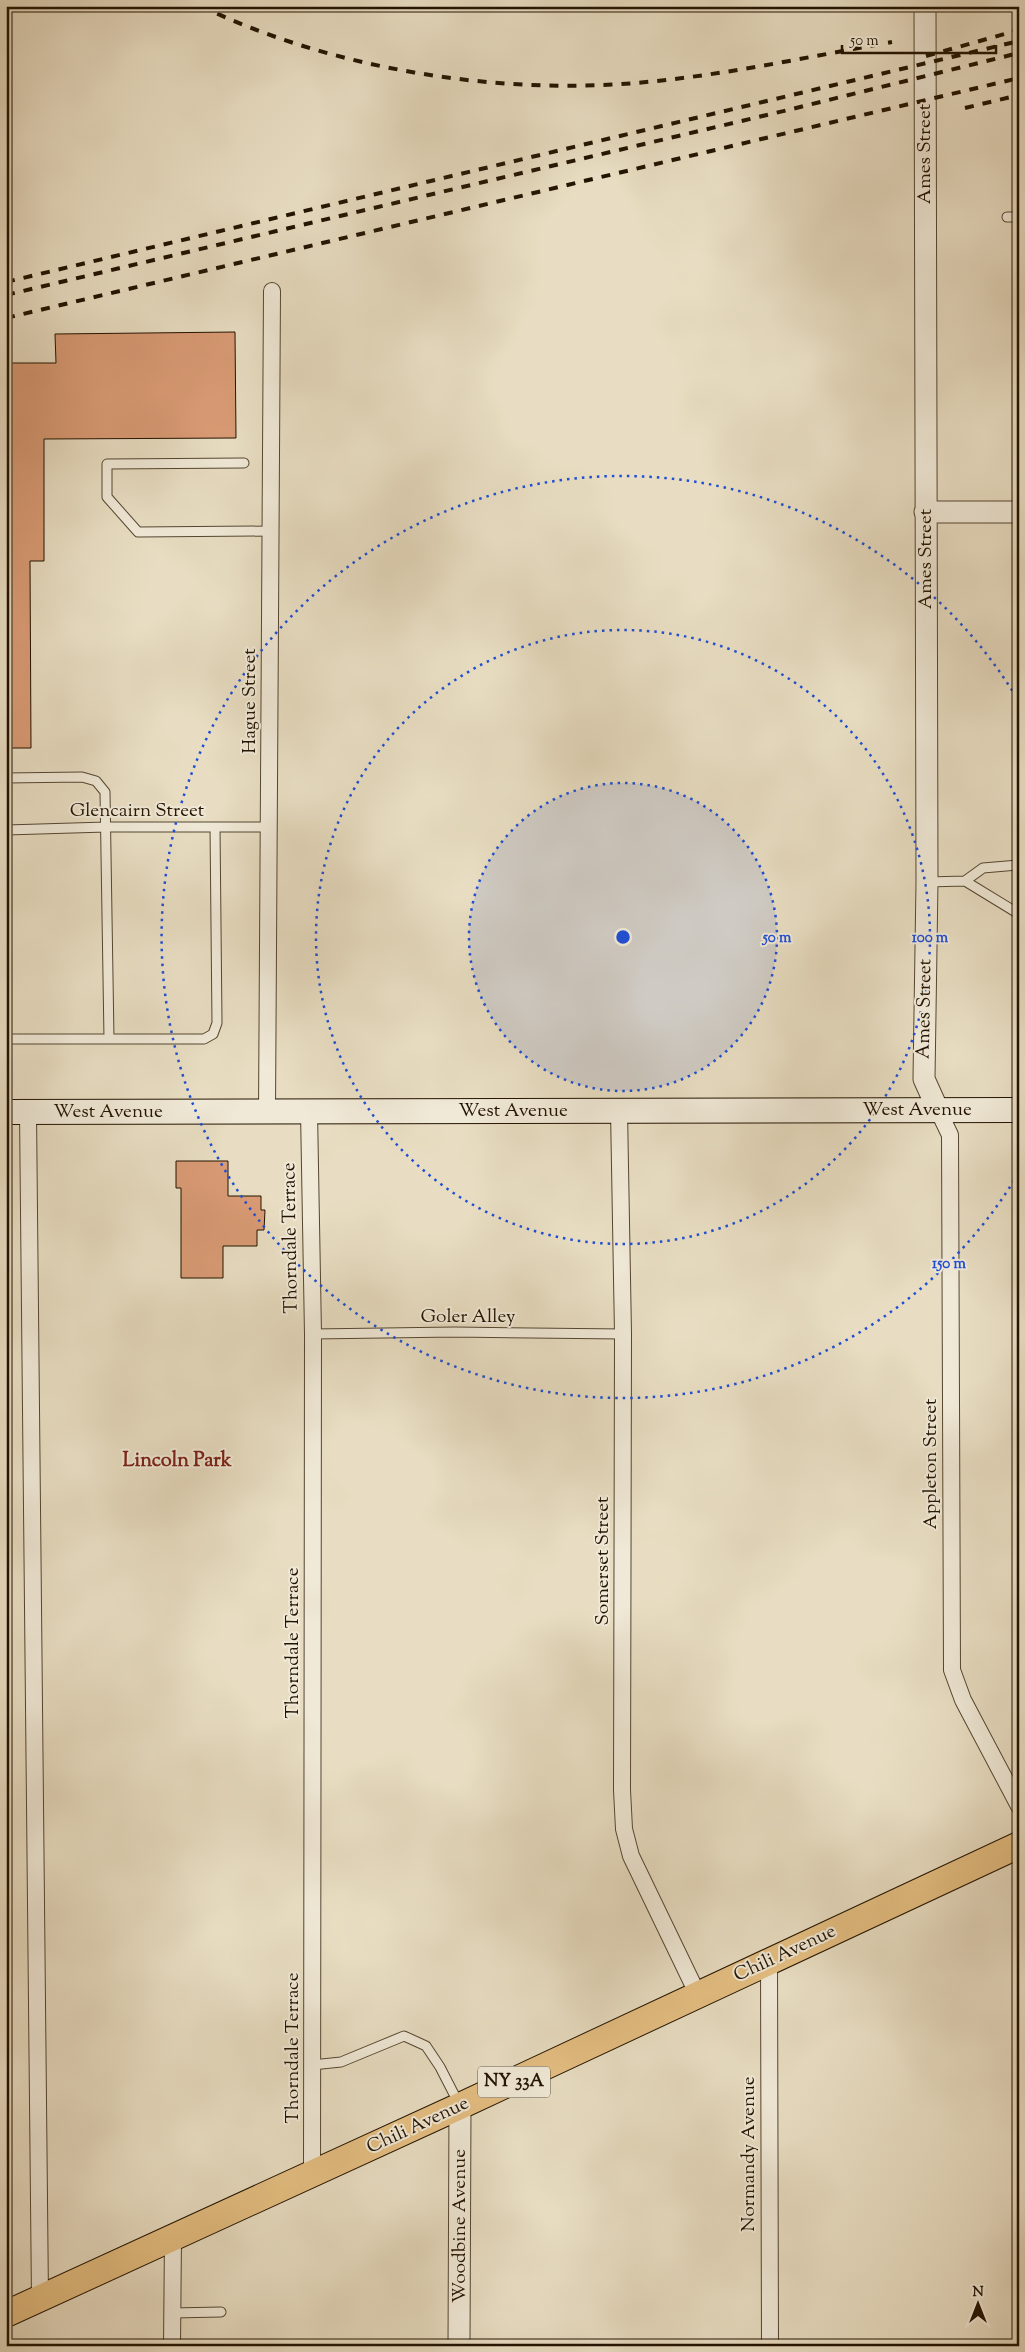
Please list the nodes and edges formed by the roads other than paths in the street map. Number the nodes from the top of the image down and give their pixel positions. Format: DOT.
graph roads {
  1 [pos="925,6"];
  2 [pos="1007,217"];
  3 [pos="1019,217"];
  4 [pos="272,291"];
  5 [pos="244,463"];
  6 [pos="925,512"];
  7 [pos="1019,512"];
  8 [pos="270,531"];
  9 [pos="6,778"];
  10 [pos="106,827"];
  11 [pos="215,827"];
  12 [pos="269,827"];
  13 [pos="6,830"];
  14 [pos="1019,865"];
  15 [pos="964,881"];
  16 [pos="927,882"];
  17 [pos="1019,914"];
  18 [pos="6,1039"];
  19 [pos="109,1039"];
  20 [pos="619,1110"];
  21 [pos="938,1110"];
  22 [pos="1019,1110"];
  23 [pos="17,1112"];
  24 [pos="267,1112"];
  25 [pos="309,1112"];
  26 [pos="313,1334"];
  27 [pos="623,1334"];
  28 [pos="1019,1806"];
  29 [pos="1019,1845"];
  30 [pos="769,1962"];
  31 [pos="698,1995"];
  32 [pos="312,2065"];
  33 [pos="460,2106"];
  34 [pos="312,2174"];
  35 [pos="172,2238"];
  36 [pos="40,2299"];
  37 [pos="221,2312"];
  38 [pos="172,2313"];
  39 [pos="6,2314"];
  40 [pos="172,2346"];
  41 [pos="459,2346"];
  42 [pos="770,2346"];
  1 -- 6 [label="street, Ames Street"];
  2 -- 3 [label="lane"];
  4 -- 8 [label="street, Hague Street"];
  5 -- 8 [label="lane"];
  6 -- 7 [label="street"];
  6 -- 16 [label="street, Ames Street"];
  8 -- 12 [label="street, Hague Street"];
  9 -- 10 [label="lane"];
  10 -- 11 [label="lane, Glencairn Street"];
  10 -- 13 [label="lane, Glencairn Street"];
  10 -- 19 [label="lane"];
  11 -- 12 [label="lane, Glencairn Street"];
  11 -- 19 [label="lane"];
  12 -- 24 [label="street, Hague Street"];
  14 -- 15 [label="lane"];
  15 -- 16 [label="lane"];
  15 -- 17 [label="lane"];
  16 -- 21 [label="street, Ames Street"];
  18 -- 19 [label="lane"];
  20 -- 21 [label="main road, West Avenue"];
  20 -- 25 [label="main road, West Avenue"];
  20 -- 27 [label="street, Somerset Street"];
  21 -- 22 [label="main road, West Avenue"];
  21 -- 28 [label="street, Appleton Street"];
  23 -- 24 [label="main road, West Avenue"];
  23 -- 36 [label="street"];
  24 -- 25 [label="main road, West Avenue"];
  25 -- 26 [label="street, Thorndale Terrace"];
  26 -- 27 [label="lane, Goler Alley"];
  26 -- 32 [label="street, Thorndale Terrace"];
  27 -- 31 [label="street, Somerset Street"];
  29 -- 30 [label="main road, Chili Avenue / NY 33A"];
  30 -- 31 [label="main road, Chili Avenue / NY 33A"];
  30 -- 42 [label="street, Normandy Avenue"];
  31 -- 33 [label="main road, Chili Avenue / NY 33A"];
  32 -- 33 [label="lane"];
  32 -- 34 [label="street, Thorndale Terrace"];
  33 -- 34 [label="main road, Chili Avenue / NY 33A"];
  33 -- 41 [label="street, Woodbine Avenue"];
  34 -- 35 [label="main road, Chili Avenue / NY 33A"];
  35 -- 36 [label="main road, Chili Avenue / NY 33A"];
  35 -- 38 [label="street"];
  36 -- 39 [label="main road, Chili Avenue / NY 33A"];
  37 -- 38 [label="lane"];
  38 -- 40 [label="street"];
}
